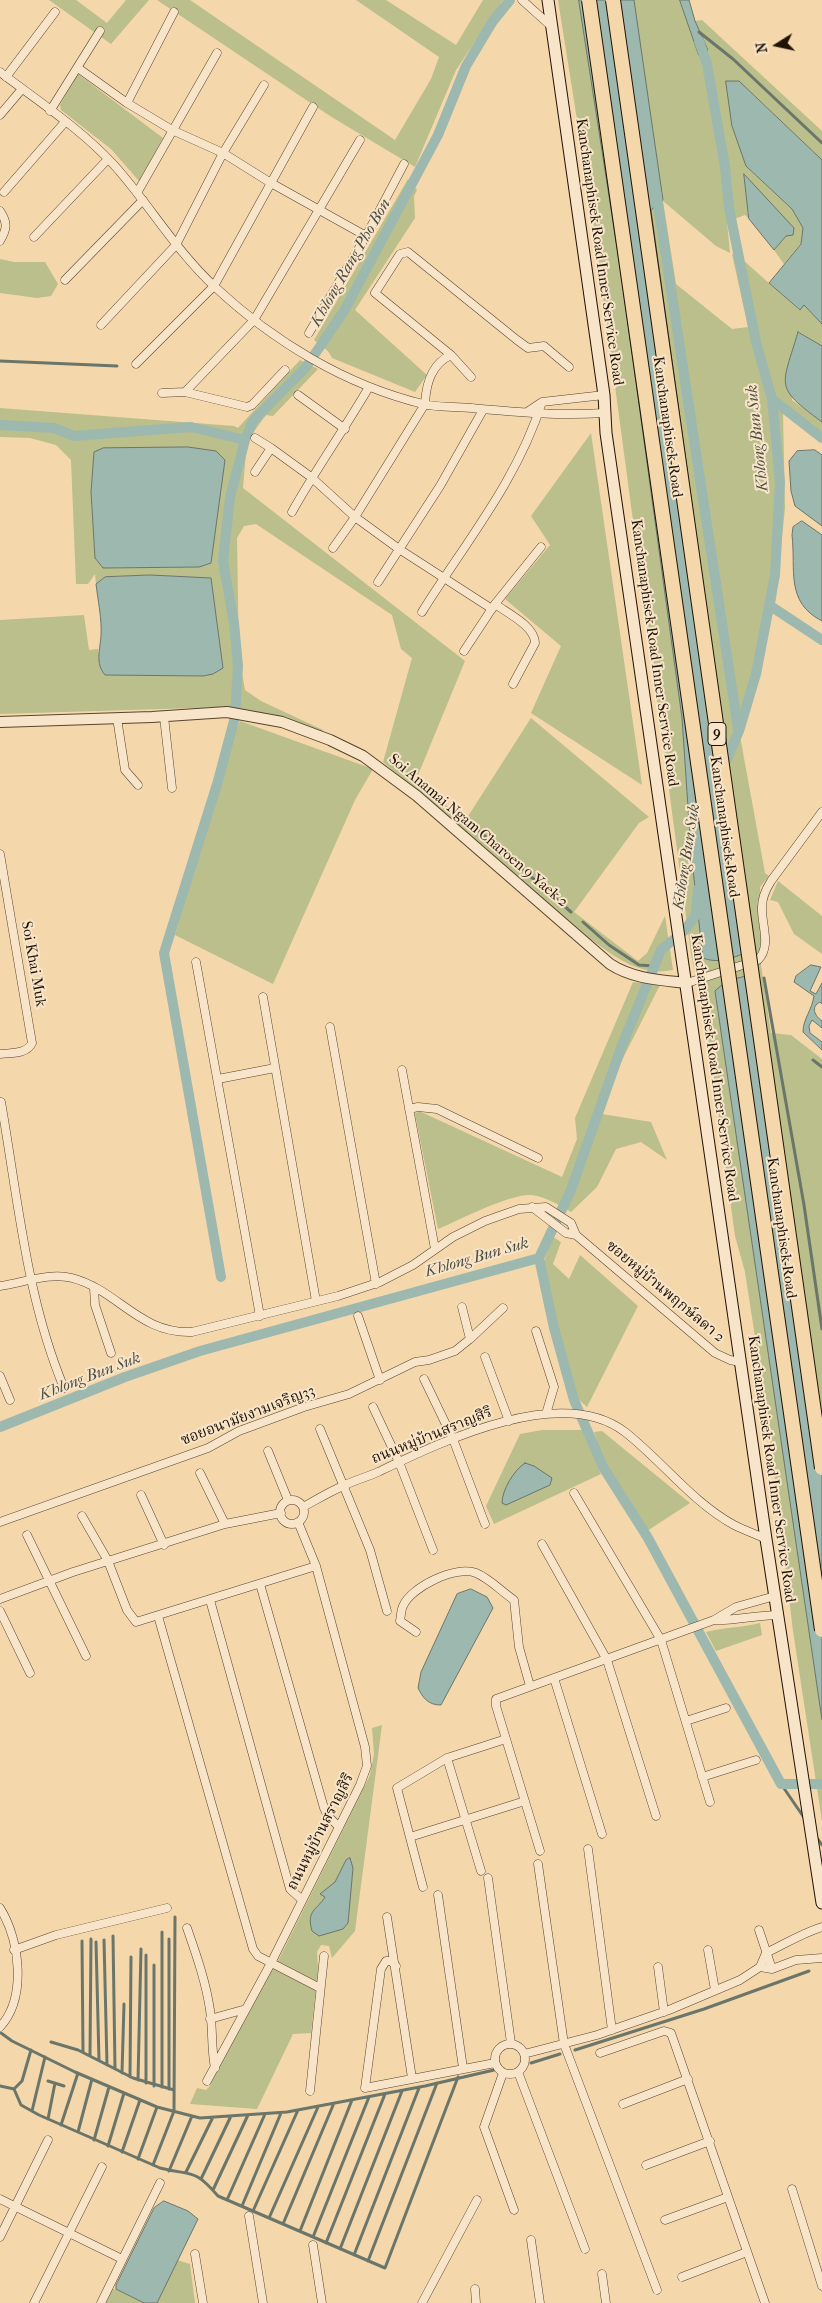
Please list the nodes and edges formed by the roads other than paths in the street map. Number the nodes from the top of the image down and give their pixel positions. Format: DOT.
graph roads {
  1 [pos="522,0"];
  2 [pos="548,0"];
  3 [pos="589,0"];
  4 [pos="613,0"];
  5 [pos="55,12"];
  6 [pos="174,12"];
  7 [pos="552,27"];
  8 [pos="100,31"];
  9 [pos="217,54"];
  10 [pos="78,68"];
  11 [pos="3,74"];
  12 [pos="264,85"];
  13 [pos="22,89"];
  14 [pos="127,103"];
  15 [pos="313,107"];
  16 [pos="50,111"];
  17 [pos="0,115"];
  18 [pos="65,122"];
  19 [pos="172,130"];
  20 [pos="360,140"];
  21 [pos="223,153"];
  22 [pos="108,159"];
  23 [pos="404,164"];
  24 [pos="271,183"];
  25 [pos="4,192"];
  26 [pos="137,193"];
  27 [pos="143,200"];
  28 [pos="0,211"];
  29 [pos="320,211"];
  30 [pos="366,236"];
  31 [pos="34,238"];
  32 [pos="0,241"];
  33 [pos="176,245"];
  34 [pos="65,280"];
  35 [pos="214,286"];
  36 [pos="254,320"];
  37 [pos="101,325"];
  38 [pos="309,333"];
  39 [pos="451,355"];
  40 [pos="136,364"];
  41 [pos="569,368"];
  42 [pos="285,370"];
  43 [pos="471,377"];
  44 [pos="369,387"];
  45 [pos="185,392"];
  46 [pos="162,393"];
  47 [pos="298,395"];
  48 [pos="604,395"];
  49 [pos="542,402"];
  50 [pos="425,404"];
  51 [pos="483,410"];
  52 [pos="528,412"];
  53 [pos="604,413"];
  54 [pos="538,415"];
  55 [pos="345,429"];
  56 [pos="255,438"];
  57 [pos="271,448"];
  58 [pos="255,472"];
  59 [pos="312,478"];
  60 [pos="292,512"];
  61 [pos="355,517"];
  62 [pos="541,547"];
  63 [pos="333,548"];
  64 [pos="399,549"];
  65 [pos="443,578"];
  66 [pos="378,582"];
  67 [pos="493,606"];
  68 [pos="422,612"];
  69 [pos="464,651"];
  70 [pos="513,684"];
  71 [pos="164,717"];
  72 [pos="117,718"];
  73 [pos="0,722"];
  74 [pos="138,785"];
  75 [pos="172,788"];
  76 [pos="822,812"];
  77 [pos="0,854"];
  78 [pos="196,962"];
  79 [pos="687,983"];
  80 [pos="263,998"];
  81 [pos="330,1027"];
  82 [pos="0,1054"];
  83 [pos="275,1068"];
  84 [pos="402,1070"];
  85 [pos="218,1079"];
  86 [pos="1,1102"];
  87 [pos="409,1109"];
  88 [pos="538,1158"];
  89 [pos="532,1207"];
  90 [pos="576,1235"];
  91 [pos="435,1249"];
  92 [pos="31,1281"];
  93 [pos="376,1284"];
  94 [pos="0,1286"];
  95 [pos="94,1288"];
  96 [pos="316,1301"];
  97 [pos="462,1307"];
  98 [pos="503,1308"];
  99 [pos="260,1316"];
  100 [pos="358,1316"];
  101 [pos="536,1331"];
  102 [pos="470,1339"];
  103 [pos="111,1353"];
  104 [pos="485,1357"];
  105 [pos="740,1362"];
  106 [pos="0,1376"];
  107 [pos="424,1379"];
  108 [pos="380,1380"];
  109 [pos="64,1388"];
  110 [pos="10,1400"];
  111 [pos="373,1407"];
  112 [pos="546,1414"];
  113 [pos="509,1421"];
  114 [pos="320,1429"];
  115 [pos="453,1439"];
  116 [pos="268,1451"];
  117 [pos="399,1462"];
  118 [pos="822,1468"];
  119 [pos="200,1473"];
  120 [pos="343,1486"];
  121 [pos="574,1493"];
  122 [pos="141,1495"];
  123 [pos="288,1500"];
  124 [pos="303,1507"];
  125 [pos="281,1513"];
  126 [pos="82,1516"];
  127 [pos="0,1522"];
  128 [pos="298,1522"];
  129 [pos="225,1524"];
  130 [pos="485,1524"];
  131 [pos="27,1535"];
  132 [pos="766,1539"];
  133 [pos="542,1544"];
  134 [pos="164,1545"];
  135 [pos="433,1550"];
  136 [pos="108,1561"];
  137 [pos="316,1566"];
  138 [pos="51,1581"];
  139 [pos="260,1584"];
  140 [pos="774,1596"];
  141 [pos="0,1599"];
  142 [pos="210,1600"];
  143 [pos="0,1611"];
  144 [pos="387,1611"];
  145 [pos="158,1616"];
  146 [pos="778,1616"];
  147 [pos="714,1620"];
  148 [pos="822,1630"];
  149 [pos="416,1632"];
  150 [pos="662,1640"];
  151 [pos="86,1656"];
  152 [pos="608,1660"];
  153 [pos="30,1673"];
  154 [pos="554,1678"];
  155 [pos="530,1686"];
  156 [pos="726,1708"];
  157 [pos="686,1721"];
  158 [pos="506,1739"];
  159 [pos="447,1758"];
  160 [pos="756,1760"];
  161 [pos="702,1777"];
  162 [pos="525,1801"];
  163 [pos="710,1802"];
  164 [pos="656,1816"];
  165 [pos="466,1819"];
  166 [pos="339,1827"];
  167 [pos="602,1834"];
  168 [pos="410,1837"];
  169 [pos="588,1849"];
  170 [pos="540,1850"];
  171 [pos="538,1864"];
  172 [pos="481,1871"];
  173 [pos="488,1878"];
  174 [pos="423,1888"];
  175 [pos="438,1895"];
  176 [pos="302,1900"];
  177 [pos="822,1903"];
  178 [pos="0,1908"];
  179 [pos="167,1908"];
  180 [pos="387,1917"];
  181 [pos="187,1928"];
  182 [pos="822,1928"];
  183 [pos="759,1930"];
  184 [pos="14,1950"];
  185 [pos="708,1950"];
  186 [pos="766,1953"];
  187 [pos="324,1956"];
  188 [pos="822,1958"];
  189 [pos="271,1963"];
  190 [pos="396,1966"];
  191 [pos="658,1967"];
  192 [pos="760,1967"];
  193 [pos="772,1969"];
  194 [pos="320,1988"];
  195 [pos="715,1990"];
  196 [pos="246,2009"];
  197 [pos="664,2012"];
  198 [pos="210,2019"];
  199 [pos="0,2027"];
  200 [pos="612,2030"];
  201 [pos="511,2043"];
  202 [pos="564,2044"];
  203 [pos="600,2053"];
  204 [pos="524,2054"];
  205 [pos="495,2063"];
  206 [pos="215,2068"];
  207 [pos="463,2068"];
  208 [pos="518,2072"];
  209 [pos="503,2073"];
  210 [pos="412,2078"];
  211 [pos="688,2079"];
  212 [pos="207,2081"];
  213 [pos="310,2091"];
  214 [pos="623,2104"];
  215 [pos="48,2140"];
  216 [pos="710,2141"];
  217 [pos="646,2165"];
  218 [pos="102,2166"];
  219 [pos="160,2183"];
  220 [pos="792,2189"];
  221 [pos="728,2197"];
  222 [pos="0,2200"];
  223 [pos="477,2200"];
  224 [pos="15,2207"];
  225 [pos="514,2210"];
  226 [pos="250,2216"];
  227 [pos="665,2220"];
  228 [pos="69,2233"];
  229 [pos="0,2237"];
  230 [pos="531,2240"];
  231 [pos="313,2245"];
  232 [pos="585,2249"];
  233 [pos="747,2252"];
  234 [pos="195,2254"];
  235 [pos="122,2259"];
  236 [pos="602,2274"];
  237 [pos="682,2277"];
  238 [pos="822,2286"];
  239 [pos="475,2289"];
  240 [pos="657,2290"];
  241 [pos="34,2303"];
  242 [pos="100,2303"];
  243 [pos="203,2303"];
  244 [pos="263,2303"];
  245 [pos="322,2303"];
  246 [pos="422,2303"];
  247 [pos="476,2303"];
  248 [pos="540,2303"];
  249 [pos="606,2303"];
  250 [pos="765,2303"];
  1 -- 7 [label="street"];
  2 -- 7 [label="main road, Kanchanaphisek Road Inner Service Road"];
  3 -- 148 [label="highway, Kanchanaphisek Road / 9, bridge"];
  4 -- 118 [label="highway, Kanchanaphisek Road / 9, bridge"];
  5 -- 11 [label="street"];
  6 -- 14 [label="street"];
  7 -- 48 [label="main road, Kanchanaphisek Road Inner Service Road"];
  8 -- 10 [label="street"];
  9 -- 19 [label="street"];
  10 -- 14 [label="street"];
  10 -- 16 [label="street"];
  11 -- 13 [label="street"];
  12 -- 21 [label="street"];
  13 -- 16 [label="street"];
  13 -- 17 [label="street"];
  14 -- 19 [label="street"];
  15 -- 24 [label="street"];
  16 -- 18 [label="street"];
  18 -- 22 [label="street"];
  18 -- 25 [label="street"];
  19 -- 21 [label="street"];
  19 -- 26 [label="street"];
  20 -- 29 [label="street"];
  21 -- 24 [label="street"];
  21 -- 33 [label="street"];
  22 -- 26 [label="street"];
  22 -- 31 [label="street"];
  23 -- 30 [label="street"];
  24 -- 29 [label="street"];
  24 -- 35 [label="street"];
  26 -- 27 [label="street"];
  27 -- 33 [label="street"];
  27 -- 34 [label="street"];
  28 -- 32 [label="street"];
  29 -- 30 [label="street"];
  29 -- 36 [label="street"];
  30 -- 38 [label="street"];
  33 -- 35 [label="street"];
  33 -- 37 [label="street"];
  35 -- 36 [label="street"];
  35 -- 40 [label="street"];
  36 -- 44 [label="street"];
  36 -- 45 [label="street"];
  39 -- 41 [label="street"];
  39 -- 43 [label="street"];
  39 -- 50 [label="street"];
  42 -- 45 [label="street"];
  44 -- 50 [label="street"];
  44 -- 55 [label="street"];
  45 -- 46 [label="street"];
  47 -- 55 [label="street"];
  48 -- 49 [label="street"];
  48 -- 53 [label="main road, Kanchanaphisek Road Inner Service Road"];
  49 -- 52 [label="street"];
  49 -- 54 [label="street"];
  50 -- 51 [label="street"];
  50 -- 61 [label="street"];
  51 -- 52 [label="street"];
  51 -- 64 [label="street"];
  52 -- 54 [label="street"];
  53 -- 54 [label="street"];
  53 -- 79 [label="main road, Kanchanaphisek Road Inner Service Road"];
  54 -- 65 [label="street"];
  55 -- 59 [label="street"];
  56 -- 57 [label="street"];
  57 -- 58 [label="street"];
  57 -- 59 [label="street"];
  59 -- 60 [label="street"];
  59 -- 61 [label="street"];
  61 -- 63 [label="street"];
  61 -- 64 [label="street"];
  62 -- 67 [label="street"];
  64 -- 65 [label="street"];
  64 -- 66 [label="street"];
  65 -- 67 [label="street"];
  65 -- 68 [label="street"];
  67 -- 69 [label="street"];
  67 -- 70 [label="street"];
  71 -- 72 [label="street, Soi Anamai Ngam Charoen 9 Yaek 2"];
  71 -- 75 [label="street"];
  71 -- 79 [label="street, Soi Anamai Ngam Charoen 9 Yaek 2"];
  72 -- 73 [label="street, Soi Anamai Ngam Charoen 9 Yaek 2"];
  72 -- 74 [label="street"];
  76 -- 79 [label="street"];
  77 -- 82 [label="street, Soi Khai Muk"];
  78 -- 85 [label="street"];
  79 -- 105 [label="main road, Kanchanaphisek Road Inner Service Road"];
  80 -- 83 [label="street"];
  81 -- 93 [label="street"];
  83 -- 85 [label="street"];
  83 -- 96 [label="street"];
  84 -- 87 [label="street"];
  85 -- 99 [label="street"];
  86 -- 92 [label="street"];
  87 -- 88 [label="street"];
  87 -- 91 [label="street"];
  89 -- 90 [label="street, ซอยหมู่บ้านพฤกษ์ลดา 2"];
  89 -- 90 [label="street, ซอยหมู่บ้านพฤกษ์ลดา 2"];
  89 -- 91 [label="street"];
  90 -- 105 [label="street, ซอยหมู่บ้านพฤกษ์ลดา 2"];
  91 -- 93 [label="street"];
  92 -- 94 [label="street"];
  92 -- 95 [label="street"];
  92 -- 109 [label="street"];
  93 -- 96 [label="street"];
  95 -- 99 [label="street"];
  95 -- 103 [label="street"];
  96 -- 99 [label="street"];
  97 -- 102 [label="street"];
  98 -- 102 [label="street, ซอยอนามัยงามเจริญ33"];
  100 -- 108 [label="street"];
  101 -- 112 [label="street"];
  102 -- 108 [label="street, ซอยอนามัยงามเจริญ33"];
  104 -- 113 [label="street"];
  105 -- 132 [label="main road, Kanchanaphisek Road Inner Service Road"];
  106 -- 110 [label="street"];
  107 -- 115 [label="street"];
  108 -- 127 [label="street, ซอยอนามัยงามเจริญ33"];
  111 -- 117 [label="street"];
  112 -- 113 [label="street, ถนนหมู่บ้านสราญสิริ"];
  112 -- 132 [label="street, ถนนหมู่บ้านสราญสิริ"];
  113 -- 115 [label="street, ถนนหมู่บ้านสราญสิริ"];
  114 -- 120 [label="street"];
  115 -- 117 [label="street, ถนนหมู่บ้านสราญสิริ"];
  115 -- 130 [label="street"];
  116 -- 123 [label="street"];
  117 -- 120 [label="street, ถนนหมู่บ้านสราญสิริ"];
  117 -- 135 [label="street"];
  119 -- 129 [label="street"];
  120 -- 124 [label="street, ถนนหมู่บ้านสราญสิริ"];
  120 -- 144 [label="street"];
  121 -- 150 [label="street"];
  122 -- 134 [label="street"];
  123 -- 124 [label="street"];
  123 -- 125 [label="street"];
  124 -- 128 [label="street"];
  125 -- 128 [label="street"];
  125 -- 129 [label="street"];
  126 -- 136 [label="street"];
  128 -- 137 [label="street, ถนนหมู่บ้านสราญสิริ"];
  129 -- 134 [label="street"];
  131 -- 138 [label="street"];
  132 -- 140 [label="main road, Kanchanaphisek Road Inner Service Road"];
  133 -- 152 [label="street"];
  134 -- 136 [label="street"];
  136 -- 138 [label="street"];
  136 -- 145 [label="street"];
  137 -- 139 [label="street"];
  137 -- 166 [label="street, ถนนหมู่บ้านสราญสิริ"];
  138 -- 141 [label="street"];
  138 -- 151 [label="street"];
  139 -- 142 [label="street"];
  139 -- 166 [label="street"];
  140 -- 146 [label="main road, Kanchanaphisek Road Inner Service Road"];
  140 -- 147 [label="street"];
  142 -- 145 [label="street"];
  142 -- 176 [label="street"];
  143 -- 153 [label="street"];
  145 -- 189 [label="street"];
  146 -- 147 [label="street"];
  146 -- 177 [label="main road, Kanchanaphisek Road Inner Service Road"];
  147 -- 150 [label="street"];
  149 -- 155 [label="street"];
  150 -- 152 [label="street"];
  150 -- 157 [label="street"];
  152 -- 154 [label="street"];
  152 -- 164 [label="street"];
  154 -- 155 [label="street"];
  154 -- 167 [label="street"];
  155 -- 158 [label="street"];
  156 -- 157 [label="street"];
  157 -- 161 [label="street"];
  158 -- 159 [label="street"];
  158 -- 162 [label="street"];
  159 -- 165 [label="street"];
  159 -- 168 [label="street"];
  160 -- 161 [label="street"];
  161 -- 163 [label="street"];
  162 -- 165 [label="street"];
  162 -- 170 [label="street"];
  165 -- 168 [label="street"];
  165 -- 172 [label="street"];
  166 -- 176 [label="street, ถนนหมู่บ้านสราญสิริ"];
  168 -- 174 [label="street"];
  169 -- 200 [label="street"];
  171 -- 202 [label="street"];
  173 -- 201 [label="street"];
  175 -- 207 [label="street"];
  176 -- 189 [label="street, ถนนหมู่บ้านสราญสิริ"];
  178 -- 184 [label="street"];
  179 -- 184 [label="street"];
  180 -- 190 [label="street"];
  181 -- 198 [label="street"];
  182 -- 186 [label="street"];
  183 -- 186 [label="street"];
  184 -- 199 [label="street"];
  185 -- 195 [label="street"];
  186 -- 192 [label="street"];
  186 -- 193 [label="street"];
  187 -- 194 [label="street"];
  188 -- 193 [label="street"];
  189 -- 194 [label="street"];
  189 -- 196 [label="street, ถนนหมู่บ้านสราญสิริ"];
  190 -- 210 [label="street"];
  190 -- 210 [label="street"];
  191 -- 197 [label="street"];
  192 -- 193 [label="street"];
  192 -- 195 [label="street"];
  194 -- 213 [label="street"];
  195 -- 197 [label="street"];
  196 -- 198 [label="street"];
  196 -- 206 [label="street, ถนนหมู่บ้านสราญสิริ"];
  197 -- 200 [label="street"];
  198 -- 206 [label="street"];
  200 -- 202 [label="street"];
  201 -- 204 [label="street"];
  201 -- 205 [label="street"];
  202 -- 204 [label="street"];
  202 -- 240 [label="street"];
  203 -- 211 [label="street"];
  204 -- 208 [label="street"];
  205 -- 207 [label="street"];
  205 -- 209 [label="street"];
  206 -- 212 [label="street, ถนนหมู่บ้านสราญสิริ"];
  207 -- 210 [label="street"];
  208 -- 209 [label="street"];
  208 -- 232 [label="street"];
  209 -- 225 [label="street"];
  211 -- 214 [label="street"];
  211 -- 216 [label="street"];
  215 -- 224 [label="street"];
  216 -- 217 [label="street"];
  216 -- 221 [label="street"];
  218 -- 228 [label="street"];
  219 -- 235 [label="street"];
  220 -- 238 [label="street"];
  221 -- 227 [label="street"];
  221 -- 233 [label="street"];
  222 -- 224 [label="street"];
  223 -- 246 [label="street"];
  224 -- 228 [label="street"];
  224 -- 229 [label="street"];
  226 -- 244 [label="street"];
  228 -- 235 [label="street"];
  228 -- 241 [label="street"];
  230 -- 248 [label="street"];
  231 -- 245 [label="street"];
  233 -- 237 [label="street"];
  233 -- 250 [label="street"];
  234 -- 243 [label="street"];
  235 -- 242 [label="street"];
  236 -- 249 [label="street"];
  239 -- 247 [label="street"];
}
